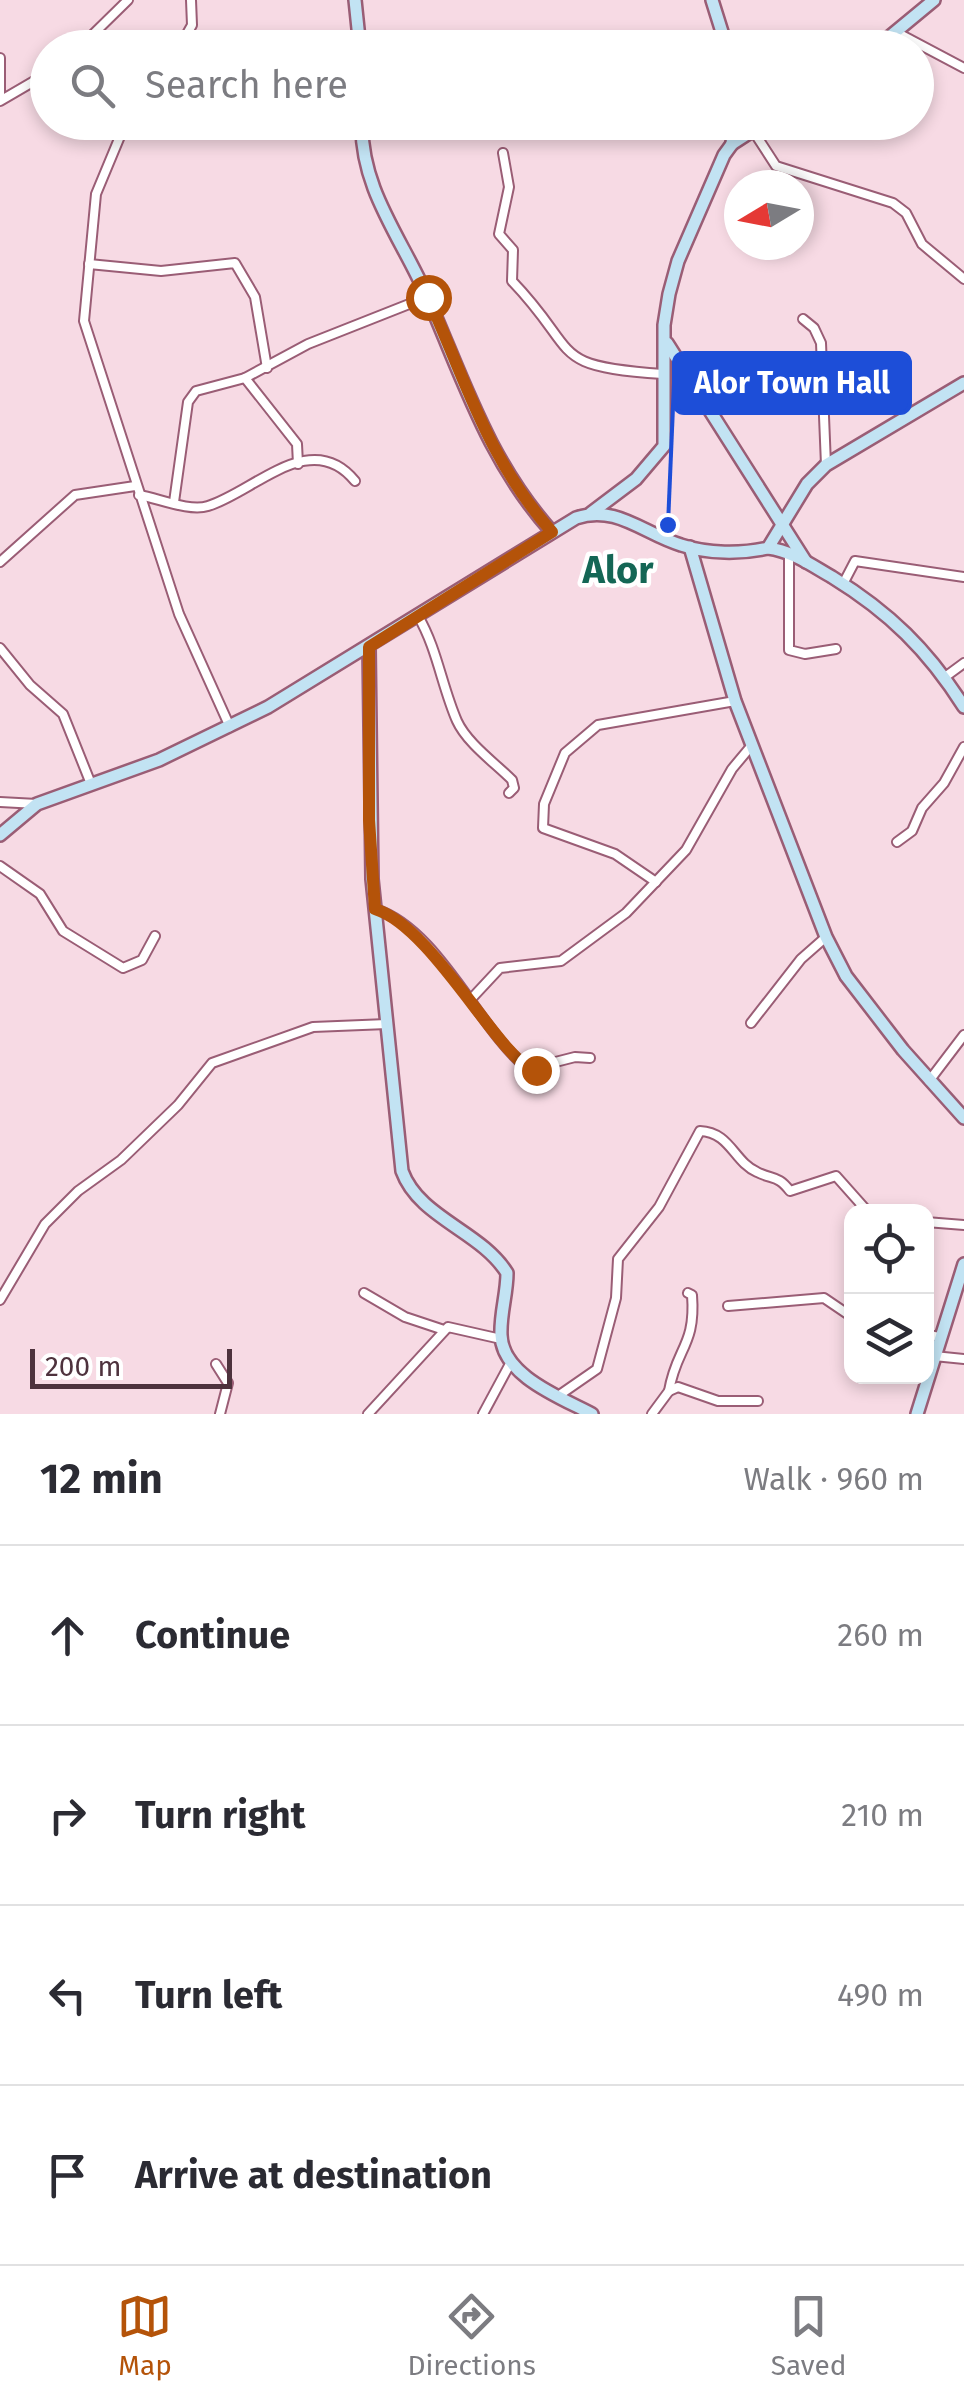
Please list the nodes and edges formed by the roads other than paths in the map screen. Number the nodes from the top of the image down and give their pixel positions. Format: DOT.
graph roads {
  1 [pos="128,0"];
  2 [pos="191,0"];
  3 [pos="355,0"];
  4 [pos="712,0"];
  5 [pos="934,0"];
  6 [pos="97,30"];
  7 [pos="190,30"];
  8 [pos="358,30"];
  9 [pos="721,30"];
  10 [pos="898,30"];
  11 [pos="934,52"];
  12 [pos="0,58"];
  13 [pos="964,68"];
  14 [pos="30,83"];
  15 [pos="0,99"];
  16 [pos="118,140"];
  17 [pos="361,140"];
  18 [pos="732,140"];
  19 [pos="738,140"];
  20 [pos="759,140"];
  21 [pos="732,144"];
  22 [pos="503,154"];
  23 [pos="89,264"];
  24 [pos="964,279"];
  25 [pos="428,297"];
  26 [pos="802,319"];
  27 [pos="667,366"];
  28 [pos="266,368"];
  29 [pos="245,378"];
  30 [pos="964,384"];
  31 [pos="298,464"];
  32 [pos="826,465"];
  33 [pos="355,482"];
  34 [pos="137,490"];
  35 [pos="174,502"];
  36 [pos="591,513"];
  37 [pos="784,523"];
  38 [pos="552,532"];
  39 [pos="690,548"];
  40 [pos="768,548"];
  41 [pos="788,552"];
  42 [pos="0,562"];
  43 [pos="806,562"];
  44 [pos="964,577"];
  45 [pos="843,584"];
  46 [pos="418,616"];
  47 [pos="369,647"];
  48 [pos="0,648"];
  49 [pos="836,649"];
  50 [pos="964,662"];
  51 [pos="945,677"];
  52 [pos="734,701"];
  53 [pos="964,707"];
  54 [pos="230,727"];
  55 [pos="752,746"];
  56 [pos="964,747"];
  57 [pos="90,784"];
  58 [pos="509,793"];
  59 [pos="0,802"];
  60 [pos="37,804"];
  61 [pos="0,834"];
  62 [pos="897,842"];
  63 [pos="0,866"];
  64 [pos="656,882"];
  65 [pos="375,909"];
  66 [pos="155,936"];
  67 [pos="826,937"];
  68 [pos="472,998"];
  69 [pos="751,1023"];
  70 [pos="387,1024"];
  71 [pos="964,1035"];
  72 [pos="590,1058"];
  73 [pos="929,1080"];
  74 [pos="964,1118"];
  75 [pos="861,1204"];
  76 [pos="934,1223"];
  77 [pos="964,1225"];
  78 [pos="964,1264"];
  79 [pos="364,1293"];
  80 [pos="688,1293"];
  81 [pos="0,1300"];
  82 [pos="728,1306"];
  83 [pos="844,1312"];
  84 [pos="444,1330"];
  85 [pos="934,1332"];
  86 [pos="501,1339"];
  87 [pos="934,1356"];
  88 [pos="964,1359"];
  89 [pos="511,1362"];
  90 [pos="216,1364"];
  91 [pos="925,1384"];
  92 [pos="669,1391"];
  93 [pos="558,1396"];
  94 [pos="758,1401"];
  95 [pos="220,1414"];
  96 [pos="368,1414"];
  97 [pos="483,1414"];
  98 [pos="592,1414"];
  99 [pos="652,1414"];
  100 [pos="916,1414"];
  1 -- 6 [label="street"];
  2 -- 7 [label="street"];
  3 -- 8 [label="main road"];
  4 -- 9 [label="main road"];
  5 -- 10 [label="main road"];
  11 -- 13 [label="street"];
  12 -- 15 [label="street"];
  14 -- 15 [label="street"];
  16 -- 23 [label="street"];
  17 -- 25 [label="main road"];
  18 -- 21 [label="main road"];
  19 -- 21 [label="main road"];
  20 -- 24 [label="street"];
  21 -- 27 [label="main road"];
  22 -- 27 [label="street"];
  23 -- 28 [label="street"];
  23 -- 34 [label="street"];
  25 -- 28 [label="street"];
  25 -- 38 [label="main road"];
  26 -- 32 [label="street"];
  27 -- 36 [label="main road"];
  27 -- 37 [label="main road"];
  28 -- 29 [label="street"];
  29 -- 31 [label="street"];
  29 -- 35 [label="street"];
  30 -- 32 [label="main road"];
  31 -- 33 [label="street"];
  31 -- 35 [label="street"];
  32 -- 37 [label="main road"];
  34 -- 35 [label="street"];
  34 -- 42 [label="street"];
  34 -- 54 [label="street"];
  36 -- 38 [label="main road"];
  36 -- 39 [label="main road"];
  37 -- 40 [label="main road"];
  37 -- 43 [label="main road"];
  38 -- 46 [label="main road"];
  39 -- 40 [label="main road"];
  39 -- 52 [label="main road"];
  40 -- 41 [label="main road"];
  41 -- 43 [label="main road"];
  41 -- 49 [label="street"];
  43 -- 45 [label="main road"];
  44 -- 45 [label="street"];
  45 -- 51 [label="main road"];
  46 -- 47 [label="main road"];
  46 -- 58 [label="street"];
  47 -- 54 [label="main road"];
  47 -- 65 [label="main road"];
  48 -- 57 [label="street"];
  50 -- 51 [label="street"];
  51 -- 53 [label="main road"];
  52 -- 55 [label="main road"];
  52 -- 64 [label="street"];
  54 -- 57 [label="main road"];
  55 -- 64 [label="street"];
  55 -- 67 [label="main road"];
  56 -- 62 [label="street"];
  57 -- 60 [label="main road"];
  59 -- 60 [label="street"];
  60 -- 61 [label="main road"];
  63 -- 66 [label="street"];
  64 -- 68 [label="street"];
  65 -- 68 [label="street"];
  65 -- 70 [label="main road"];
  67 -- 69 [label="street"];
  67 -- 73 [label="main road"];
  68 -- 72 [label="street"];
  70 -- 81 [label="street"];
  70 -- 86 [label="main road"];
  71 -- 73 [label="street"];
  73 -- 74 [label="main road"];
  75 -- 93 [label="street"];
  76 -- 77 [label="street"];
  78 -- 85 [label="main road"];
  79 -- 84 [label="street"];
  80 -- 92 [label="street"];
  82 -- 83 [label="street"];
  84 -- 86 [label="street"];
  84 -- 96 [label="street"];
  86 -- 89 [label="main road"];
  87 -- 88 [label="street"];
  89 -- 93 [label="main road"];
  89 -- 97 [label="street"];
  90 -- 95 [label="street"];
  91 -- 100 [label="main road"];
  92 -- 94 [label="street"];
  92 -- 99 [label="street"];
  93 -- 98 [label="main road"];
}
